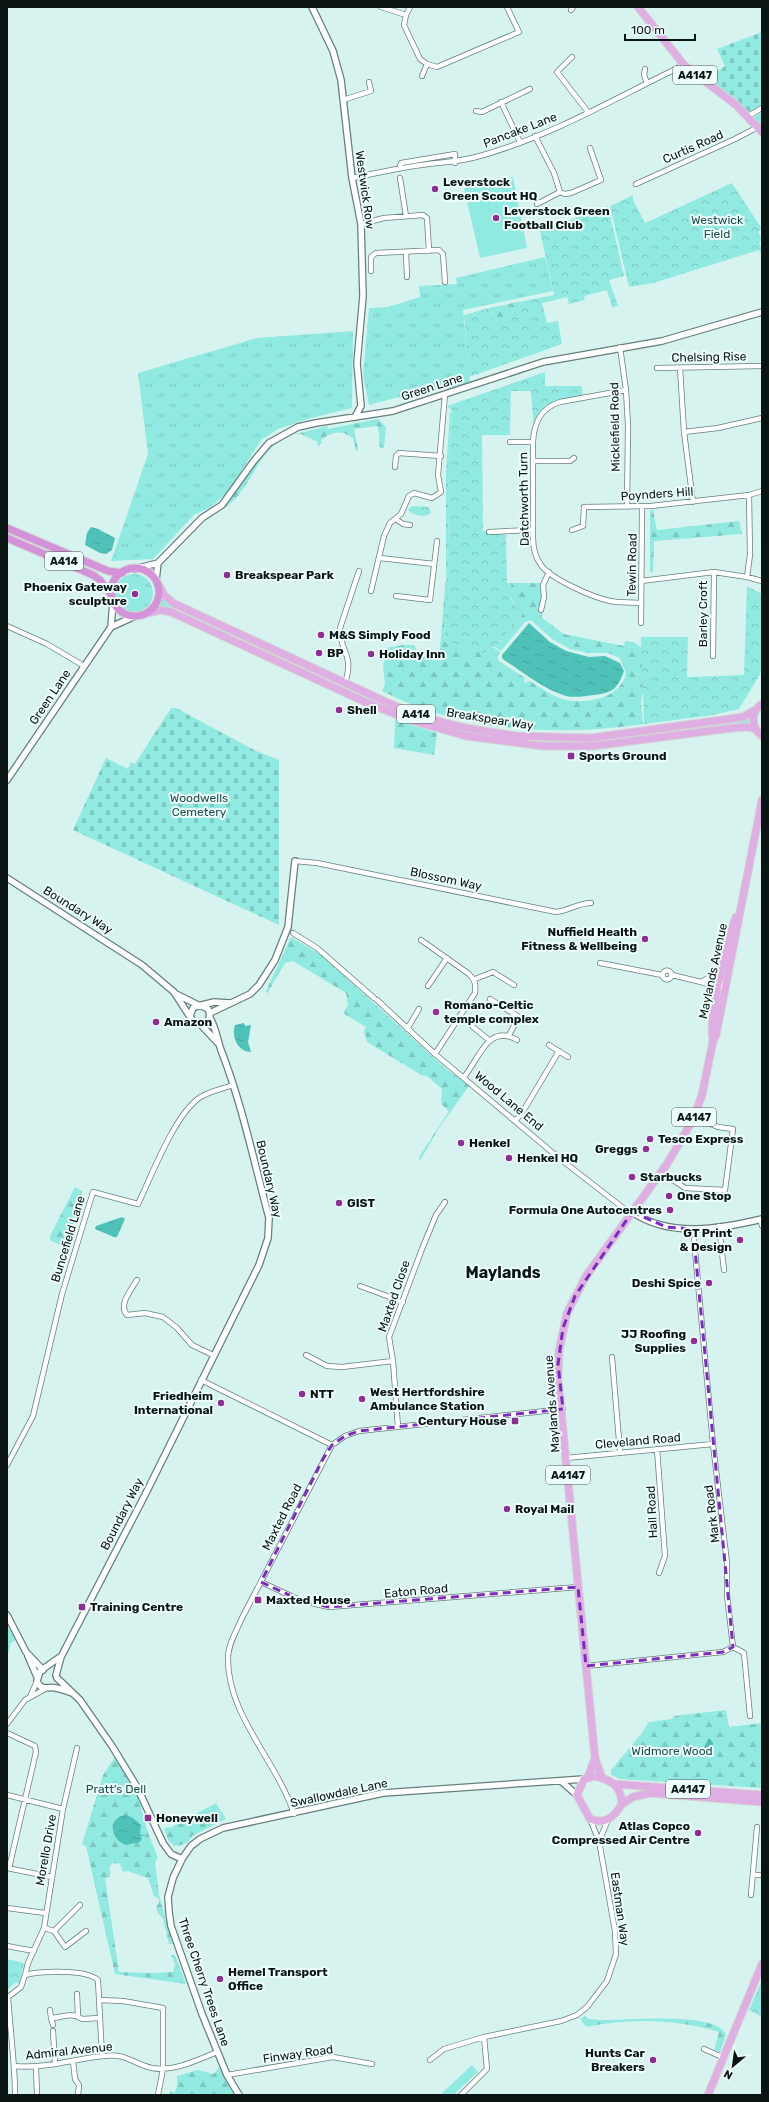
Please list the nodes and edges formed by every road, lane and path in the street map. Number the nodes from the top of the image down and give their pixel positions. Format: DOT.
graph roads {
  1 [pos="312,7"];
  2 [pos="382,7"];
  3 [pos="410,7"];
  4 [pos="507,7"];
  5 [pos="638,7"];
  6 [pos="406,15"];
  7 [pos="572,57"];
  8 [pos="427,64"];
  9 [pos="684,65"];
  10 [pos="645,69"];
  11 [pos="422,76"];
  12 [pos="370,82"];
  13 [pos="647,83"];
  14 [pos="530,89"];
  15 [pos="343,100"];
  16 [pos="501,102"];
  17 [pos="762,108"];
  18 [pos="476,111"];
  19 [pos="588,112"];
  20 [pos="748,116"];
  21 [pos="760,129"];
  22 [pos="535,136"];
  23 [pos="520,142"];
  24 [pos="590,148"];
  25 [pos="430,161"];
  26 [pos="455,163"];
  27 [pos="352,178"];
  28 [pos="400,178"];
  29 [pos="636,184"];
  30 [pos="560,192"];
  31 [pos="537,204"];
  32 [pos="406,216"];
  33 [pos="361,224"];
  34 [pos="429,251"];
  35 [pos="406,252"];
  36 [pos="371,271"];
  37 [pos="407,277"];
  38 [pos="445,282"];
  39 [pos="762,312"];
  40 [pos="620,347"];
  41 [pos="762,366"];
  42 [pos="657,368"];
  43 [pos="680,368"];
  44 [pos="626,390"];
  45 [pos="445,394"];
  46 [pos="361,406"];
  47 [pos="372,415"];
  48 [pos="355,417"];
  49 [pos="762,418"];
  50 [pos="684,432"];
  51 [pos="510,442"];
  52 [pos="533,442"];
  53 [pos="441,456"];
  54 [pos="574,458"];
  55 [pos="534,461"];
  56 [pos="395,467"];
  57 [pos="762,491"];
  58 [pos="749,495"];
  59 [pos="692,502"];
  60 [pos="627,507"];
  61 [pos="642,507"];
  62 [pos="397,520"];
  63 [pos="410,525"];
  64 [pos="7,528"];
  65 [pos="532,530"];
  66 [pos="572,530"];
  67 [pos="489,532"];
  68 [pos="7,538"];
  69 [pos="437,541"];
  70 [pos="380,558"];
  71 [pos="158,563"];
  72 [pos="434,564"];
  73 [pos="135,569"];
  74 [pos="359,571"];
  75 [pos="122,572"];
  76 [pos="549,572"];
  77 [pos="714,572"];
  78 [pos="747,577"];
  79 [pos="641,581"];
  80 [pos="762,581"];
  81 [pos="157,582"];
  82 [pos="371,591"];
  83 [pos="396,596"];
  84 [pos="113,598"];
  85 [pos="641,603"];
  86 [pos="542,610"];
  87 [pos="148,613"];
  88 [pos="134,616"];
  89 [pos="641,623"];
  90 [pos="7,626"];
  91 [pos="111,627"];
  92 [pos="713,656"];
  93 [pos="84,666"];
  94 [pos="345,683"];
  95 [pos="762,698"];
  96 [pos="758,707"];
  97 [pos="732,728"];
  98 [pos="756,730"];
  99 [pos="762,736"];
  100 [pos="762,742"];
  101 [pos="7,780"];
  102 [pos="762,800"];
  103 [pos="295,861"];
  104 [pos="7,878"];
  105 [pos="591,903"];
  106 [pos="741,906"];
  107 [pos="293,933"];
  108 [pos="421,940"];
  109 [pos="732,954"];
  110 [pos="446,958"];
  111 [pos="600,963"];
  112 [pos="723,966"];
  113 [pos="475,979"];
  114 [pos="701,982"];
  115 [pos="514,985"];
  116 [pos="428,986"];
  117 [pos="722,987"];
  118 [pos="174,992"];
  119 [pos="490,999"];
  120 [pos="231,1003"];
  121 [pos="200,1005"];
  122 [pos="419,1009"];
  123 [pos="720,1013"];
  124 [pos="210,1015"];
  125 [pos="190,1016"];
  126 [pos="201,1025"];
  127 [pos="712,1026"];
  128 [pos="473,1027"];
  129 [pos="407,1029"];
  130 [pos="509,1035"];
  131 [pos="489,1040"];
  132 [pos="517,1040"];
  133 [pos="713,1041"];
  134 [pos="219,1045"];
  135 [pos="549,1046"];
  136 [pos="559,1051"];
  137 [pos="436,1054"];
  138 [pos="568,1057"];
  139 [pos="464,1078"];
  140 [pos="233,1085"];
  141 [pos="694,1117"];
  142 [pos="515,1121"];
  143 [pos="661,1172"];
  144 [pos="445,1202"];
  145 [pos="632,1213"];
  146 [pos="761,1219"];
  147 [pos="719,1226"];
  148 [pos="762,1226"];
  149 [pos="693,1229"];
  150 [pos="724,1270"];
  151 [pos="137,1280"];
  152 [pos="360,1286"];
  153 [pos="402,1302"];
  154 [pos="213,1356"];
  155 [pos="306,1356"];
  156 [pos="612,1357"];
  157 [pos="393,1361"];
  158 [pos="201,1380"];
  159 [pos="562,1409"];
  160 [pos="398,1427"];
  161 [pos="713,1444"];
  162 [pos="332,1445"];
  163 [pos="657,1449"];
  164 [pos="620,1452"];
  165 [pos="566,1458"];
  166 [pos="7,1465"];
  167 [pos="659,1573"];
  168 [pos="261,1582"];
  169 [pos="578,1587"];
  170 [pos="7,1615"];
  171 [pos="733,1647"];
  172 [pos="26,1652"];
  173 [pos="61,1657"];
  174 [pos="586,1666"];
  175 [pos="45,1669"];
  176 [pos="57,1676"];
  177 [pos="37,1679"];
  178 [pos="53,1687"];
  179 [pos="45,1689"];
  180 [pos="74,1694"];
  181 [pos="30,1697"];
  182 [pos="750,1716"];
  183 [pos="7,1724"];
  184 [pos="7,1733"];
  185 [pos="77,1748"];
  186 [pos="594,1758"];
  187 [pos="586,1778"];
  188 [pos="602,1778"];
  189 [pos="562,1781"];
  190 [pos="614,1784"];
  191 [pos="761,1794"];
  192 [pos="7,1795"];
  193 [pos="577,1795"];
  194 [pos="24,1799"];
  195 [pos="762,1802"];
  196 [pos="622,1804"];
  197 [pos="63,1809"];
  198 [pos="294,1814"];
  199 [pos="590,1819"];
  200 [pos="608,1820"];
  201 [pos="757,1826"];
  202 [pos="599,1841"];
  203 [pos="182,1859"];
  204 [pos="8,1868"];
  205 [pos="753,1875"];
  206 [pos="762,1875"];
  207 [pos="52,1877"];
  208 [pos="751,1895"];
  209 [pos="80,1905"];
  210 [pos="7,1908"];
  211 [pos="45,1913"];
  212 [pos="44,1928"];
  213 [pos="54,1931"];
  214 [pos="86,1931"];
  215 [pos="7,1946"];
  216 [pos="34,1951"];
  217 [pos="762,1964"];
  218 [pos="26,1975"];
  219 [pos="77,1994"];
  220 [pos="8,1997"];
  221 [pos="100,2000"];
  222 [pos="50,2010"];
  223 [pos="78,2015"];
  224 [pos="51,2018"];
  225 [pos="100,2018"];
  226 [pos="53,2025"];
  227 [pos="53,2031"];
  228 [pos="484,2036"];
  229 [pos="704,2049"];
  230 [pos="217,2052"];
  231 [pos="9,2055"];
  232 [pos="102,2056"];
  233 [pos="722,2057"];
  234 [pos="430,2060"];
  235 [pos="73,2061"];
  236 [pos="55,2064"];
  237 [pos="372,2064"];
  238 [pos="15,2066"];
  239 [pos="36,2067"];
  240 [pos="163,2069"];
  241 [pos="227,2075"];
  242 [pos="37,2094"];
  243 [pos="15,2095"];
  244 [pos="78,2095"];
  245 [pos="158,2095"];
  246 [pos="239,2095"];
  247 [pos="461,2095"];
  248 [pos="708,2095"];
  1 -- 15 [label="street, Westwick Row"];
  2 -- 6 [label="street"];
  3 -- 6 [label="street"];
  4 -- 8 [label="street"];
  5 -- 9 [label="main road, A4147"];
  6 -- 8 [label="street"];
  7 -- 19 [label="street"];
  8 -- 11 [label="street"];
  9 -- 13 [label="street, Pancake Lane"];
  9 -- 20 [label="main road, A4147"];
  10 -- 13 [label="street"];
  12 -- 15 [label="street"];
  13 -- 19 [label="street, Pancake Lane"];
  14 -- 16 [label="street"];
  15 -- 27 [label="street, Westwick Row"];
  16 -- 18 [label="street"];
  16 -- 23 [label="street"];
  17 -- 20 [label="street"];
  19 -- 22 [label="street, Pancake Lane"];
  20 -- 21 [label="main road, A4147"];
  21 -- 29 [label="street, Curtis Road"];
  22 -- 23 [label="street, Pancake Lane"];
  22 -- 30 [label="street"];
  23 -- 26 [label="street, Pancake Lane"];
  24 -- 30 [label="street"];
  25 -- 26 [label="street, Pancake Lane"];
  25 -- 26 [label="street"];
  25 -- 27 [label="street"];
  27 -- 33 [label="street, Westwick Row"];
  28 -- 32 [label="street"];
  30 -- 31 [label="street"];
  32 -- 33 [label="street"];
  32 -- 34 [label="street"];
  33 -- 46 [label="street, Westwick Row"];
  34 -- 35 [label="street"];
  34 -- 38 [label="street"];
  35 -- 36 [label="street"];
  35 -- 37 [label="street"];
  39 -- 40 [label="street, Green Lane"];
  40 -- 44 [label="street, Micklefield Road"];
  40 -- 45 [label="street, Green Lane"];
  41 -- 43 [label="street, Chelsing Rise"];
  42 -- 43 [label="street, Chelsing Rise"];
  43 -- 50 [label="street"];
  44 -- 52 [label="street, Datchworth Turn"];
  44 -- 60 [label="street, Micklefield Road"];
  45 -- 47 [label="street, Green Lane"];
  45 -- 53 [label="street"];
  46 -- 47 [label="street"];
  46 -- 48 [label="street"];
  47 -- 48 [label="street, Green Lane"];
  48 -- 71 [label="street, Green Lane"];
  49 -- 50 [label="street"];
  50 -- 59 [label="street"];
  51 -- 52 [label="street"];
  52 -- 55 [label="street, Datchworth Turn"];
  53 -- 56 [label="street"];
  53 -- 62 [label="street"];
  54 -- 55 [label="street"];
  55 -- 65 [label="street, Datchworth Turn"];
  57 -- 58 [label="street, Poynders Hill"];
  58 -- 59 [label="street, Poynders Hill"];
  58 -- 78 [label="street"];
  59 -- 61 [label="street, Poynders Hill"];
  60 -- 61 [label="street, Poynders Hill"];
  60 -- 66 [label="street, Poynders Hill"];
  61 -- 79 [label="street, Tewin Road"];
  62 -- 63 [label="street"];
  62 -- 70 [label="street"];
  64 -- 75 [label="highway, A414"];
  65 -- 67 [label="street"];
  65 -- 76 [label="street, Datchworth Turn"];
  68 -- 84 [label="highway, A414"];
  69 -- 72 [label="street"];
  70 -- 72 [label="street"];
  70 -- 82 [label="street"];
  71 -- 73 [label="street"];
  71 -- 81 [label="street"];
  72 -- 83 [label="street"];
  73 -- 75 [label="highway"];
  73 -- 81 [label="highway"];
  74 -- 94 [label="street"];
  75 -- 84 [label="highway"];
  76 -- 85 [label="street, Datchworth Turn"];
  76 -- 86 [label="street"];
  77 -- 78 [label="street"];
  77 -- 79 [label="street"];
  77 -- 92 [label="street, Barley Croft"];
  78 -- 80 [label="street"];
  79 -- 85 [label="street, Tewin Road"];
  81 -- 87 [label="highway"];
  81 -- 94 [label="main road, Breakspear Way / A414"];
  84 -- 88 [label="highway"];
  84 -- 91 [label="street"];
  85 -- 89 [label="street, Tewin Road"];
  87 -- 88 [label="highway"];
  87 -- 97 [label="main road, Breakspear Way / A414"];
  88 -- 91 [label="street, Green Lane"];
  90 -- 93 [label="street"];
  91 -- 93 [label="street, Green Lane"];
  93 -- 101 [label="street, Green Lane"];
  94 -- 96 [label="main road, Breakspear Way / A414"];
  95 -- 96 [label="main road"];
  96 -- 98 [label="main road"];
  97 -- 98 [label="main road, Breakspear Way / A414"];
  97 -- 100 [label="main road"];
  98 -- 99 [label="main road"];
  102 -- 106 [label="main road, Maylands Avenue / A4147"];
  103 -- 105 [label="street, Blossom Way"];
  103 -- 120 [label="street"];
  104 -- 118 [label="street, Boundary Way"];
  106 -- 109 [label="main road, Maylands Avenue / A4147"];
  106 -- 112 [label="main road, Maylands Avenue / A4147"];
  107 -- 129 [label="street, Wood Lane End"];
  108 -- 110 [label="street"];
  109 -- 112 [label="main road"];
  109 -- 117 [label="main road, Maylands Avenue / A4147"];
  110 -- 113 [label="street"];
  110 -- 116 [label="street"];
  111 -- 114 [label="street"];
  112 -- 114 [label="street"];
  112 -- 117 [label="main road, Maylands Avenue / A4147"];
  113 -- 115 [label="street"];
  113 -- 137 [label="street"];
  114 -- 117 [label="street"];
  117 -- 123 [label="main road, Maylands Avenue / A4147"];
  117 -- 127 [label="main road, Maylands Avenue / A4147"];
  118 -- 121 [label="street, Boundary Way"];
  118 -- 125 [label="street, Boundary Way"];
  119 -- 130 [label="street"];
  120 -- 121 [label="street"];
  120 -- 124 [label="street"];
  121 -- 124 [label="street"];
  121 -- 125 [label="street"];
  122 -- 129 [label="street"];
  123 -- 127 [label="main road"];
  123 -- 133 [label="main road, Maylands Avenue / A4147"];
  124 -- 126 [label="street"];
  124 -- 134 [label="street, Boundary Way"];
  125 -- 126 [label="street"];
  126 -- 134 [label="street, Boundary Way"];
  127 -- 133 [label="main road, Maylands Avenue / A4147"];
  128 -- 131 [label="street"];
  129 -- 137 [label="street, Wood Lane End"];
  130 -- 131 [label="street"];
  130 -- 132 [label="street"];
  131 -- 139 [label="street"];
  133 -- 141 [label="main road, Maylands Avenue / A4147"];
  134 -- 140 [label="street, Boundary Way"];
  135 -- 136 [label="street"];
  136 -- 138 [label="street"];
  136 -- 142 [label="street"];
  137 -- 139 [label="street, Wood Lane End"];
  139 -- 142 [label="street, Wood Lane End"];
  140 -- 154 [label="street, Boundary Way"];
  140 -- 166 [label="street, Buncefield Lane"];
  141 -- 143 [label="main road, Maylands Avenue / A4147"];
  141 -- 143 [label="street"];
  142 -- 145 [label="street, Wood Lane End"];
  143 -- 145 [label="main road, Maylands Avenue / A4147"];
  144 -- 153 [label="street, Maxted Close"];
  145 -- 149 [label="street, Wood Lane End"];
  145 -- 159 [label="main road, Maylands Avenue / A4147"];
  146 -- 147 [label="street, Wood Lane End"];
  146 -- 148 [label="street"];
  147 -- 149 [label="street, Wood Lane End"];
  147 -- 150 [label="street"];
  149 -- 161 [label="street, Mark Road"];
  151 -- 154 [label="street"];
  152 -- 153 [label="street"];
  153 -- 157 [label="street, Maxted Close"];
  154 -- 158 [label="street, Boundary Way"];
  155 -- 157 [label="street"];
  156 -- 164 [label="street"];
  157 -- 160 [label="street, Maxted Close"];
  158 -- 162 [label="street"];
  158 -- 173 [label="street, Boundary Way"];
  159 -- 160 [label="street"];
  159 -- 165 [label="main road, Maylands Avenue / A4147"];
  160 -- 162 [label="street"];
  161 -- 163 [label="street, Cleveland Road"];
  161 -- 171 [label="street, Mark Road"];
  162 -- 168 [label="street, Maxted Road"];
  163 -- 164 [label="street, Cleveland Road"];
  163 -- 167 [label="street, Hall Road"];
  164 -- 165 [label="street, Cleveland Road"];
  165 -- 169 [label="main road, Maylands Avenue / A4147"];
  168 -- 169 [label="street, Eaton Road"];
  168 -- 198 [label="street, Maxted Road"];
  169 -- 174 [label="main road, Maylands Avenue / A4147"];
  170 -- 172 [label="street"];
  171 -- 174 [label="street"];
  171 -- 182 [label="street"];
  172 -- 175 [label="street"];
  172 -- 177 [label="street"];
  173 -- 175 [label="street, Boundary Way"];
  173 -- 176 [label="street, Boundary Way"];
  174 -- 186 [label="main road, Maylands Avenue / A4147"];
  175 -- 176 [label="street"];
  175 -- 177 [label="street"];
  176 -- 178 [label="street"];
  176 -- 180 [label="street"];
  177 -- 179 [label="street"];
  177 -- 181 [label="street"];
  178 -- 179 [label="street"];
  178 -- 180 [label="street"];
  179 -- 181 [label="street"];
  180 -- 203 [label="street"];
  181 -- 183 [label="street"];
  184 -- 194 [label="street"];
  185 -- 197 [label="street"];
  186 -- 187 [label="main road, Maylands Avenue / A4147"];
  186 -- 188 [label="main road, Maylands Avenue / A4147"];
  187 -- 188 [label="main road"];
  187 -- 189 [label="street, Swallowdale Lane"];
  187 -- 193 [label="main road"];
  188 -- 190 [label="main road"];
  189 -- 193 [label="street"];
  189 -- 198 [label="street, Swallowdale Lane"];
  190 -- 191 [label="main road, A4147"];
  190 -- 196 [label="main road"];
  192 -- 194 [label="street, Morello Drive"];
  193 -- 199 [label="main road"];
  194 -- 197 [label="street, Morello Drive"];
  194 -- 204 [label="street"];
  195 -- 196 [label="main road, A4147"];
  196 -- 200 [label="main road"];
  197 -- 207 [label="street, Morello Drive"];
  198 -- 203 [label="street, Swallowdale Lane"];
  199 -- 200 [label="main road"];
  199 -- 202 [label="street, Eastman Way"];
  200 -- 202 [label="street"];
  201 -- 205 [label="street"];
  202 -- 228 [label="street, Eastman Way"];
  203 -- 230 [label="street, Three Cherry Trees Lane"];
  204 -- 207 [label="street"];
  205 -- 206 [label="street"];
  205 -- 208 [label="street"];
  207 -- 211 [label="street, Morello Drive"];
  209 -- 213 [label="street"];
  210 -- 211 [label="street"];
  211 -- 212 [label="street, Morello Drive"];
  212 -- 213 [label="street"];
  212 -- 216 [label="street, Morello Drive"];
  213 -- 214 [label="street"];
  215 -- 216 [label="street"];
  216 -- 218 [label="street, Morello Drive"];
  217 -- 233 [label="main road"];
  218 -- 220 [label="street"];
  218 -- 221 [label="street"];
  219 -- 223 [label="street"];
  220 -- 231 [label="street"];
  221 -- 225 [label="street"];
  221 -- 240 [label="street"];
  222 -- 224 [label="street"];
  223 -- 224 [label="street"];
  223 -- 225 [label="street"];
  224 -- 226 [label="street"];
  225 -- 232 [label="street"];
  227 -- 236 [label="street"];
  228 -- 234 [label="street, Eastman Way"];
  228 -- 247 [label="street"];
  229 -- 233 [label="street"];
  230 -- 240 [label="street, Admiral Avenue"];
  230 -- 241 [label="street, Three Cherry Trees Lane"];
  231 -- 238 [label="street"];
  232 -- 235 [label="street, Admiral Avenue"];
  232 -- 240 [label="street, Admiral Avenue"];
  233 -- 248 [label="main road"];
  235 -- 236 [label="street, Admiral Avenue"];
  235 -- 244 [label="street"];
  236 -- 239 [label="street, Admiral Avenue"];
  237 -- 241 [label="street, Finway Road"];
  238 -- 239 [label="street, Admiral Avenue"];
  238 -- 243 [label="street"];
  239 -- 242 [label="street"];
  240 -- 245 [label="street"];
  241 -- 246 [label="street, Three Cherry Trees Lane"];
}
